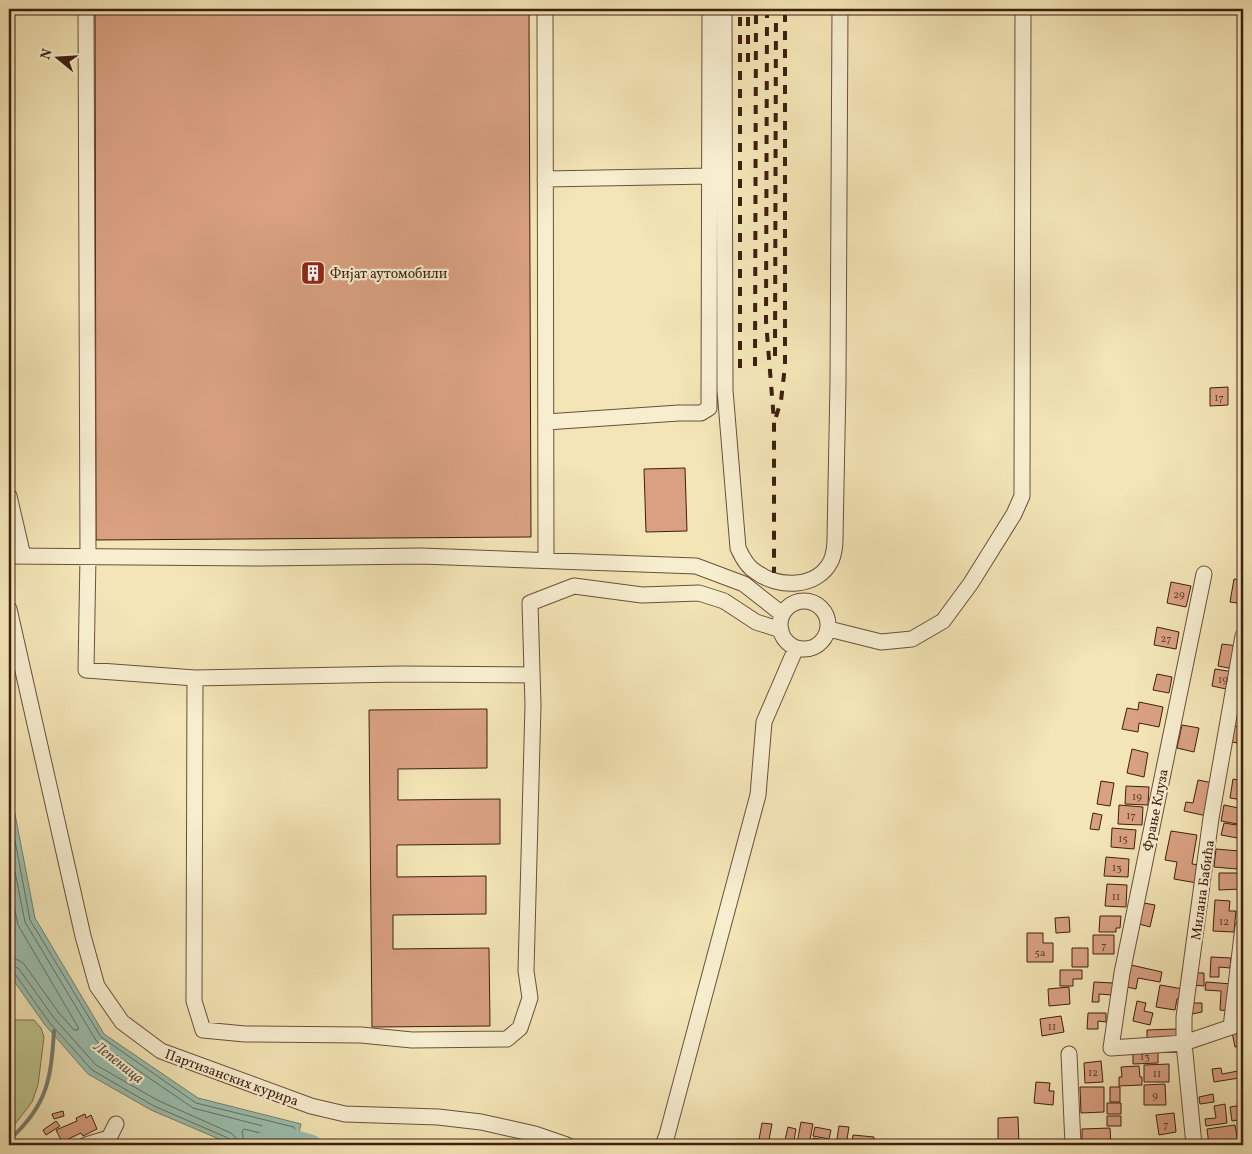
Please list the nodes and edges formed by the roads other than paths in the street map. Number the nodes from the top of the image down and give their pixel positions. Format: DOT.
graph roads {
  1 [pos="86,9"];
  2 [pos="545,9"];
  3 [pos="710,9"];
  4 [pos="724,9"];
  5 [pos="840,9"];
  6 [pos="1023,9"];
  7 [pos="710,176"];
  8 [pos="545,179"];
  9 [pos="546,422"];
  10 [pos="9,496"];
  11 [pos="16,556"];
  12 [pos="88,556"];
  13 [pos="546,560"];
  14 [pos="1204,574"];
  15 [pos="9,609"];
  16 [pos="782,614"];
  17 [pos="829,628"];
  18 [pos="780,630"];
  19 [pos="1243,636"];
  20 [pos="796,648"];
  21 [pos="532,675"];
  22 [pos="195,678"];
  23 [pos="1243,927"];
  24 [pos="1237,1025"];
  25 [pos="1184,1043"];
  26 [pos="1069,1054"];
  27 [pos="116,1124"];
  28 [pos="86,1145"];
  29 [pos="567,1145"];
  30 [pos="663,1145"];
  31 [pos="1073,1145"];
  32 [pos="1194,1145"];
  1 -- 12 [label="street"];
  2 -- 8 [label="street"];
  3 -- 7 [label="street"];
  4 -- 5 [label="street"];
  6 -- 17 [label="street"];
  7 -- 8 [label="street"];
  7 -- 9 [label="street"];
  8 -- 9 [label="street"];
  9 -- 13 [label="street"];
  10 -- 11 [label="street"];
  11 -- 12 [label="street"];
  12 -- 13 [label="street"];
  12 -- 22 [label="street"];
  13 -- 16 [label="street"];
  14 -- 25 [label="street, Фрање Клуза"];
  15 -- 29 [label="street, Партизанских курира"];
  16 -- 17 [label="street"];
  16 -- 18 [label="street"];
  17 -- 20 [label="street"];
  18 -- 20 [label="street"];
  18 -- 21 [label="street"];
  19 -- 25 [label="street, Милана Бабића"];
  20 -- 30 [label="street"];
  21 -- 22 [label="street"];
  21 -- 22 [label="street"];
  23 -- 24 [label="street"];
  24 -- 25 [label="street"];
  25 -- 32 [label="street, Милана Бабића"];
  26 -- 31 [label="street"];
  27 -- 28 [label="street"];
}
